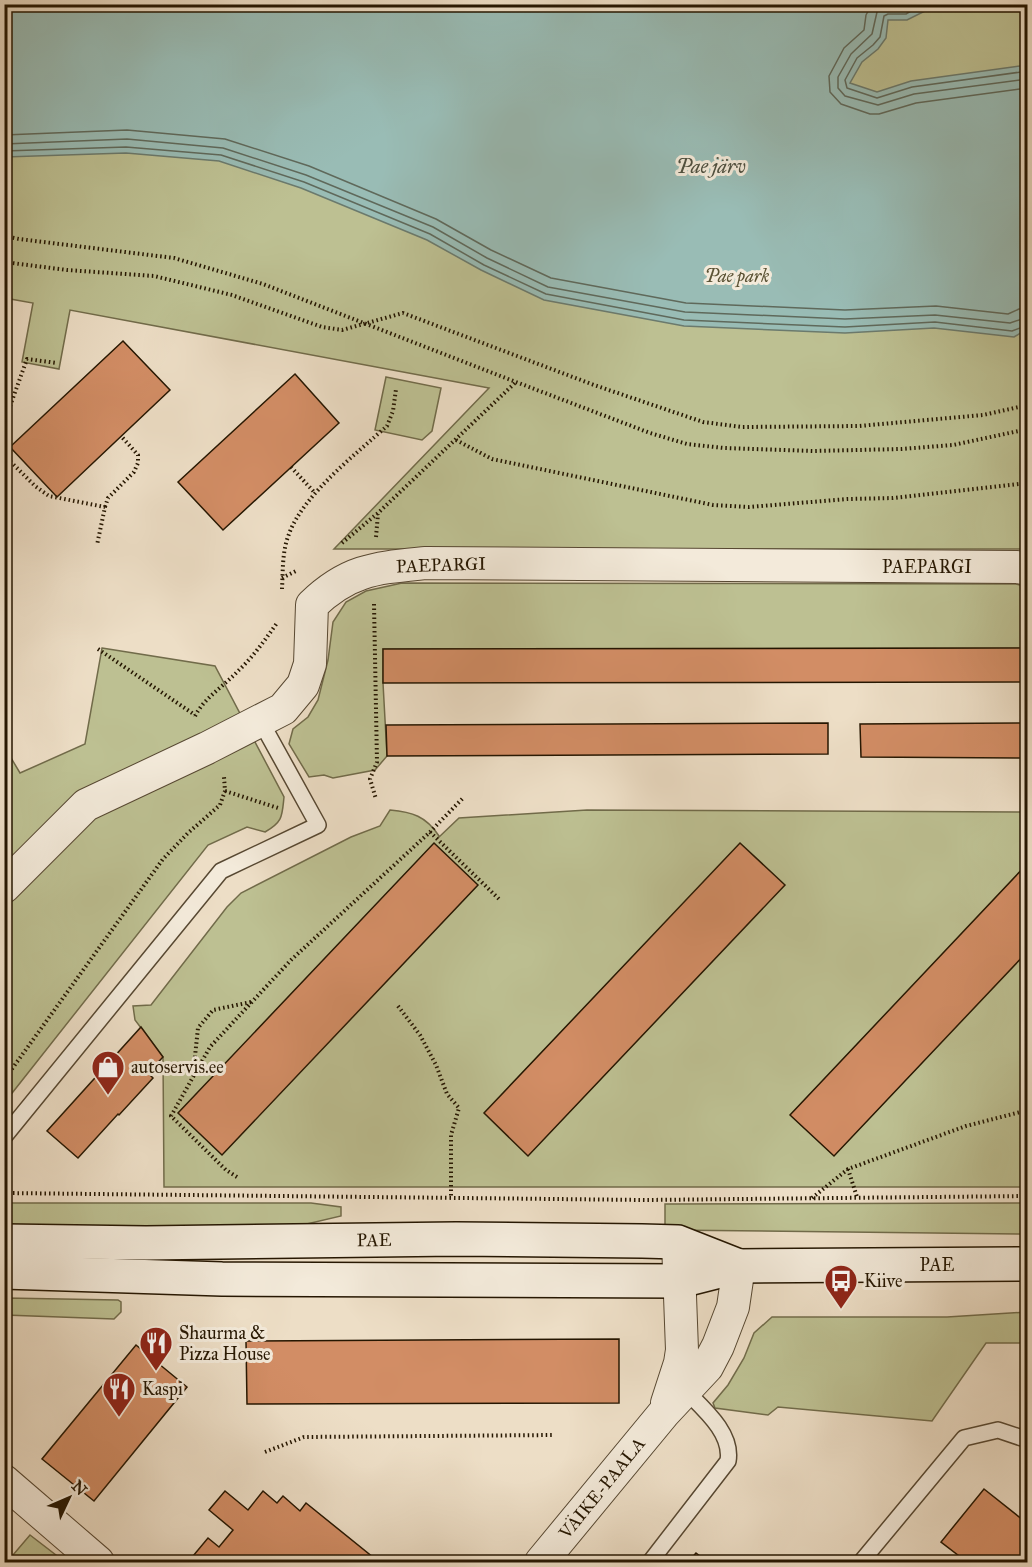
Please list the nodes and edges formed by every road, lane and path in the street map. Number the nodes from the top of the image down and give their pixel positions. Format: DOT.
graph roads {
  1 [pos="4,236"];
  2 [pos="4,262"];
  3 [pos="366,324"];
  4 [pos="57,363"];
  5 [pos="516,382"];
  6 [pos="396,389"];
  7 [pos="1028,405"];
  8 [pos="4,423"];
  9 [pos="1028,429"];
  10 [pos="121,436"];
  11 [pos="456,440"];
  12 [pos="4,455"];
  13 [pos="291,467"];
  14 [pos="1028,483"];
  15 [pos="315,493"];
  16 [pos="105,507"];
  17 [pos="378,513"];
  18 [pos="342,544"];
  19 [pos="97,545"];
  20 [pos="303,568"];
  21 [pos="374,569"];
  22 [pos="1028,569"];
  23 [pos="282,578"];
  24 [pos="281,594"];
  25 [pos="279,612"];
  26 [pos="98,649"];
  27 [pos="195,715"];
  28 [pos="260,720"];
  29 [pos="207,748"];
  30 [pos="225,791"];
  31 [pos="463,798"];
  32 [pos="376,799"];
  33 [pos="315,819"];
  34 [pos="430,832"];
  35 [pos="4,887"];
  36 [pos="499,899"];
  37 [pos="253,1002"];
  38 [pos="398,1006"];
  39 [pos="192,1078"];
  40 [pos="4,1080"];
  41 [pos="1028,1110"];
  42 [pos="4,1137"];
  43 [pos="848,1169"];
  44 [pos="237,1177"];
  45 [pos="4,1192"];
  46 [pos="1028,1196"];
  47 [pos="856,1197"];
  48 [pos="451,1198"];
  49 [pos="812,1198"];
  50 [pos="4,1241"];
  51 [pos="678,1242"];
  52 [pos="1028,1264"];
  53 [pos="739,1266"];
  54 [pos="4,1272"];
  55 [pos="680,1281"];
  56 [pos="680,1385"];
  57 [pos="554,1435"];
  58 [pos="1028,1440"];
  59 [pos="265,1452"];
  60 [pos="4,1480"];
  61 [pos="98,1563"];
  62 [pos="541,1563"];
  63 [pos="650,1563"];
  64 [pos="861,1563"];
  1 -- 3 [label="path"];
  2 -- 3 [label="path"];
  3 -- 5 [label="path"];
  3 -- 7 [label="path"];
  4 -- 8 [label="path"];
  5 -- 9 [label="path"];
  5 -- 11 [label="path"];
  6 -- 15 [label="path"];
  10 -- 16 [label="path"];
  11 -- 14 [label="path"];
  11 -- 17 [label="path"];
  12 -- 16 [label="path"];
  13 -- 15 [label="path"];
  15 -- 23 [label="path"];
  16 -- 19 [label="path"];
  17 -- 18 [label="path"];
  17 -- 21 [label="path"];
  20 -- 23 [label="path"];
  21 -- 22 [label="street, PAEPARGI"];
  21 -- 28 [label="street, PAEPARGI"];
  21 -- 32 [label="path"];
  23 -- 24 [label="path"];
  25 -- 27 [label="path"];
  26 -- 27 [label="path"];
  27 -- 29 [label="path"];
  28 -- 29 [label="street, PAEPARGI"];
  28 -- 33 [label="lane"];
  29 -- 30 [label="path"];
  29 -- 35 [label="street, PAEPARGI"];
  30 -- 33 [label="path"];
  30 -- 40 [label="path"];
  31 -- 34 [label="path"];
  33 -- 42 [label="lane"];
  34 -- 36 [label="path"];
  34 -- 37 [label="path"];
  37 -- 39 [label="path"];
  37 -- 39 [label="path"];
  38 -- 48 [label="path"];
  39 -- 44 [label="path"];
  41 -- 43 [label="path"];
  43 -- 47 [label="path"];
  43 -- 49 [label="path"];
  45 -- 48 [label="path"];
  46 -- 47 [label="path"];
  47 -- 49 [label="path"];
  48 -- 49 [label="path"];
  50 -- 51 [label="main road, PAE"];
  51 -- 53 [label="main road, PAE"];
  51 -- 55 [label="street, VÄIKE-PAALA"];
  52 -- 53 [label="main road, PAE"];
  53 -- 55 [label="main road, PAE"];
  53 -- 56 [label="street, VÄIKE-PAALA"];
  54 -- 55 [label="main road, PAE"];
  55 -- 56 [label="street, VÄIKE-PAALA"];
  56 -- 62 [label="street, VÄIKE-PAALA"];
  56 -- 63 [label="lane"];
  57 -- 59 [label="path"];
  58 -- 64 [label="lane"];
  60 -- 61 [label="street"];
}
